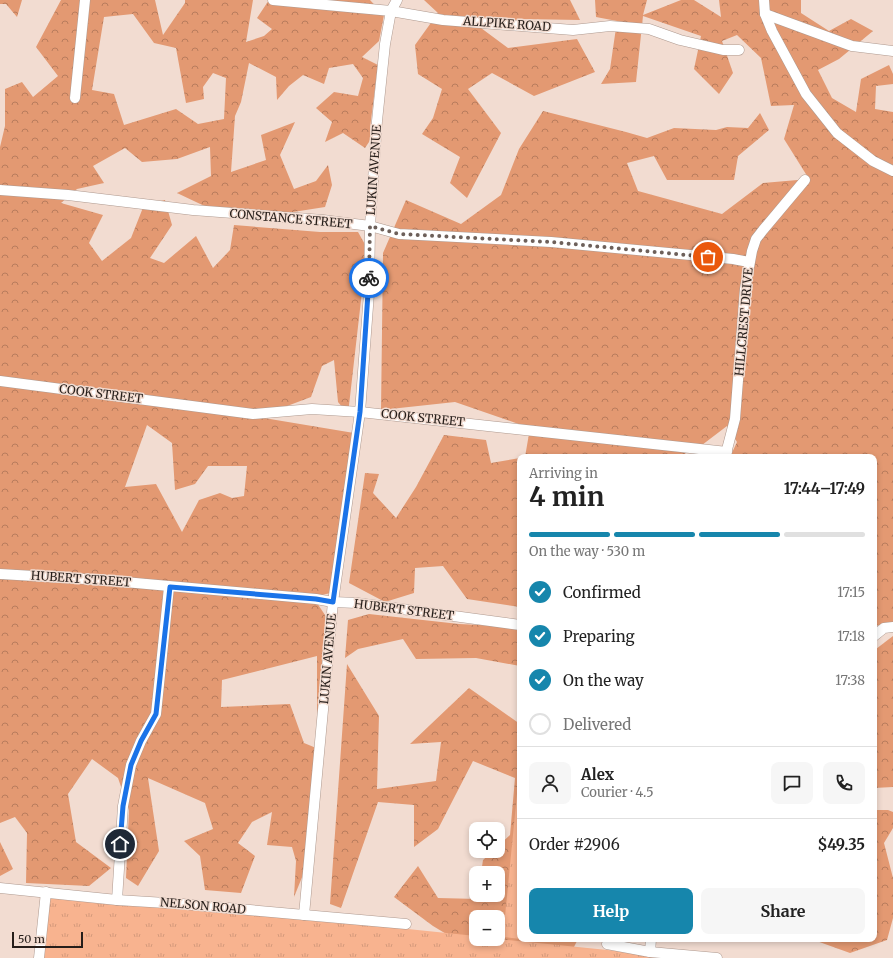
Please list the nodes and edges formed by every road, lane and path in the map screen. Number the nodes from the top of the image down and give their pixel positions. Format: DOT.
graph roads {
  1 [pos="85,0"];
  2 [pos="273,0"];
  3 [pos="397,0"];
  4 [pos="764,0"];
  5 [pos="391,11"];
  6 [pos="765,14"];
  7 [pos="739,50"];
  8 [pos="893,51"];
  9 [pos="75,98"];
  10 [pos="893,172"];
  11 [pos="805,180"];
  12 [pos="0,190"];
  13 [pos="370,226"];
  14 [pos="749,262"];
  15 [pos="0,381"];
  16 [pos="360,412"];
  17 [pos="726,454"];
  18 [pos="0,574"];
  19 [pos="170,587"];
  20 [pos="333,602"];
  21 [pos="517,625"];
  22 [pos="893,627"];
  23 [pos="877,634"];
  24 [pos="0,888"];
  25 [pos="46,892"];
  26 [pos="117,900"];
  27 [pos="304,914"];
  28 [pos="406,924"];
  29 [pos="651,942"];
  30 [pos="607,944"];
  31 [pos="650,952"];
  32 [pos="39,958"];
  33 [pos="717,958"];
  1 -- 9 [label="street"];
  2 -- 5 [label="street, ALLPIKE ROAD"];
  3 -- 5 [label="street, LUKIN AVENUE"];
  4 -- 6 [label="street"];
  5 -- 7 [label="street, ALLPIKE ROAD"];
  5 -- 13 [label="street, LUKIN AVENUE"];
  6 -- 8 [label="street"];
  6 -- 10 [label="street"];
  11 -- 14 [label="street, HILLCREST DRIVE"];
  12 -- 13 [label="street, CONSTANCE STREET"];
  13 -- 14 [label="street, CONSTANCE STREET"];
  13 -- 16 [label="street, LUKIN AVENUE"];
  14 -- 17 [label="street, HILLCREST DRIVE"];
  15 -- 16 [label="street, COOK STREET"];
  16 -- 17 [label="street, COOK STREET"];
  16 -- 20 [label="street, LUKIN AVENUE"];
  18 -- 19 [label="street, HUBERT STREET"];
  19 -- 20 [label="street, HUBERT STREET"];
  19 -- 26 [label="street"];
  20 -- 21 [label="street, HUBERT STREET"];
  20 -- 27 [label="street, LUKIN AVENUE"];
  22 -- 23 [label="street"];
  24 -- 25 [label="street, NELSON ROAD"];
  25 -- 26 [label="street, NELSON ROAD"];
  25 -- 32 [label="street"];
  26 -- 27 [label="street, NELSON ROAD"];
  27 -- 28 [label="street, NELSON ROAD"];
  29 -- 31 [label="street"];
  30 -- 31 [label="street"];
  31 -- 33 [label="street"];
}
